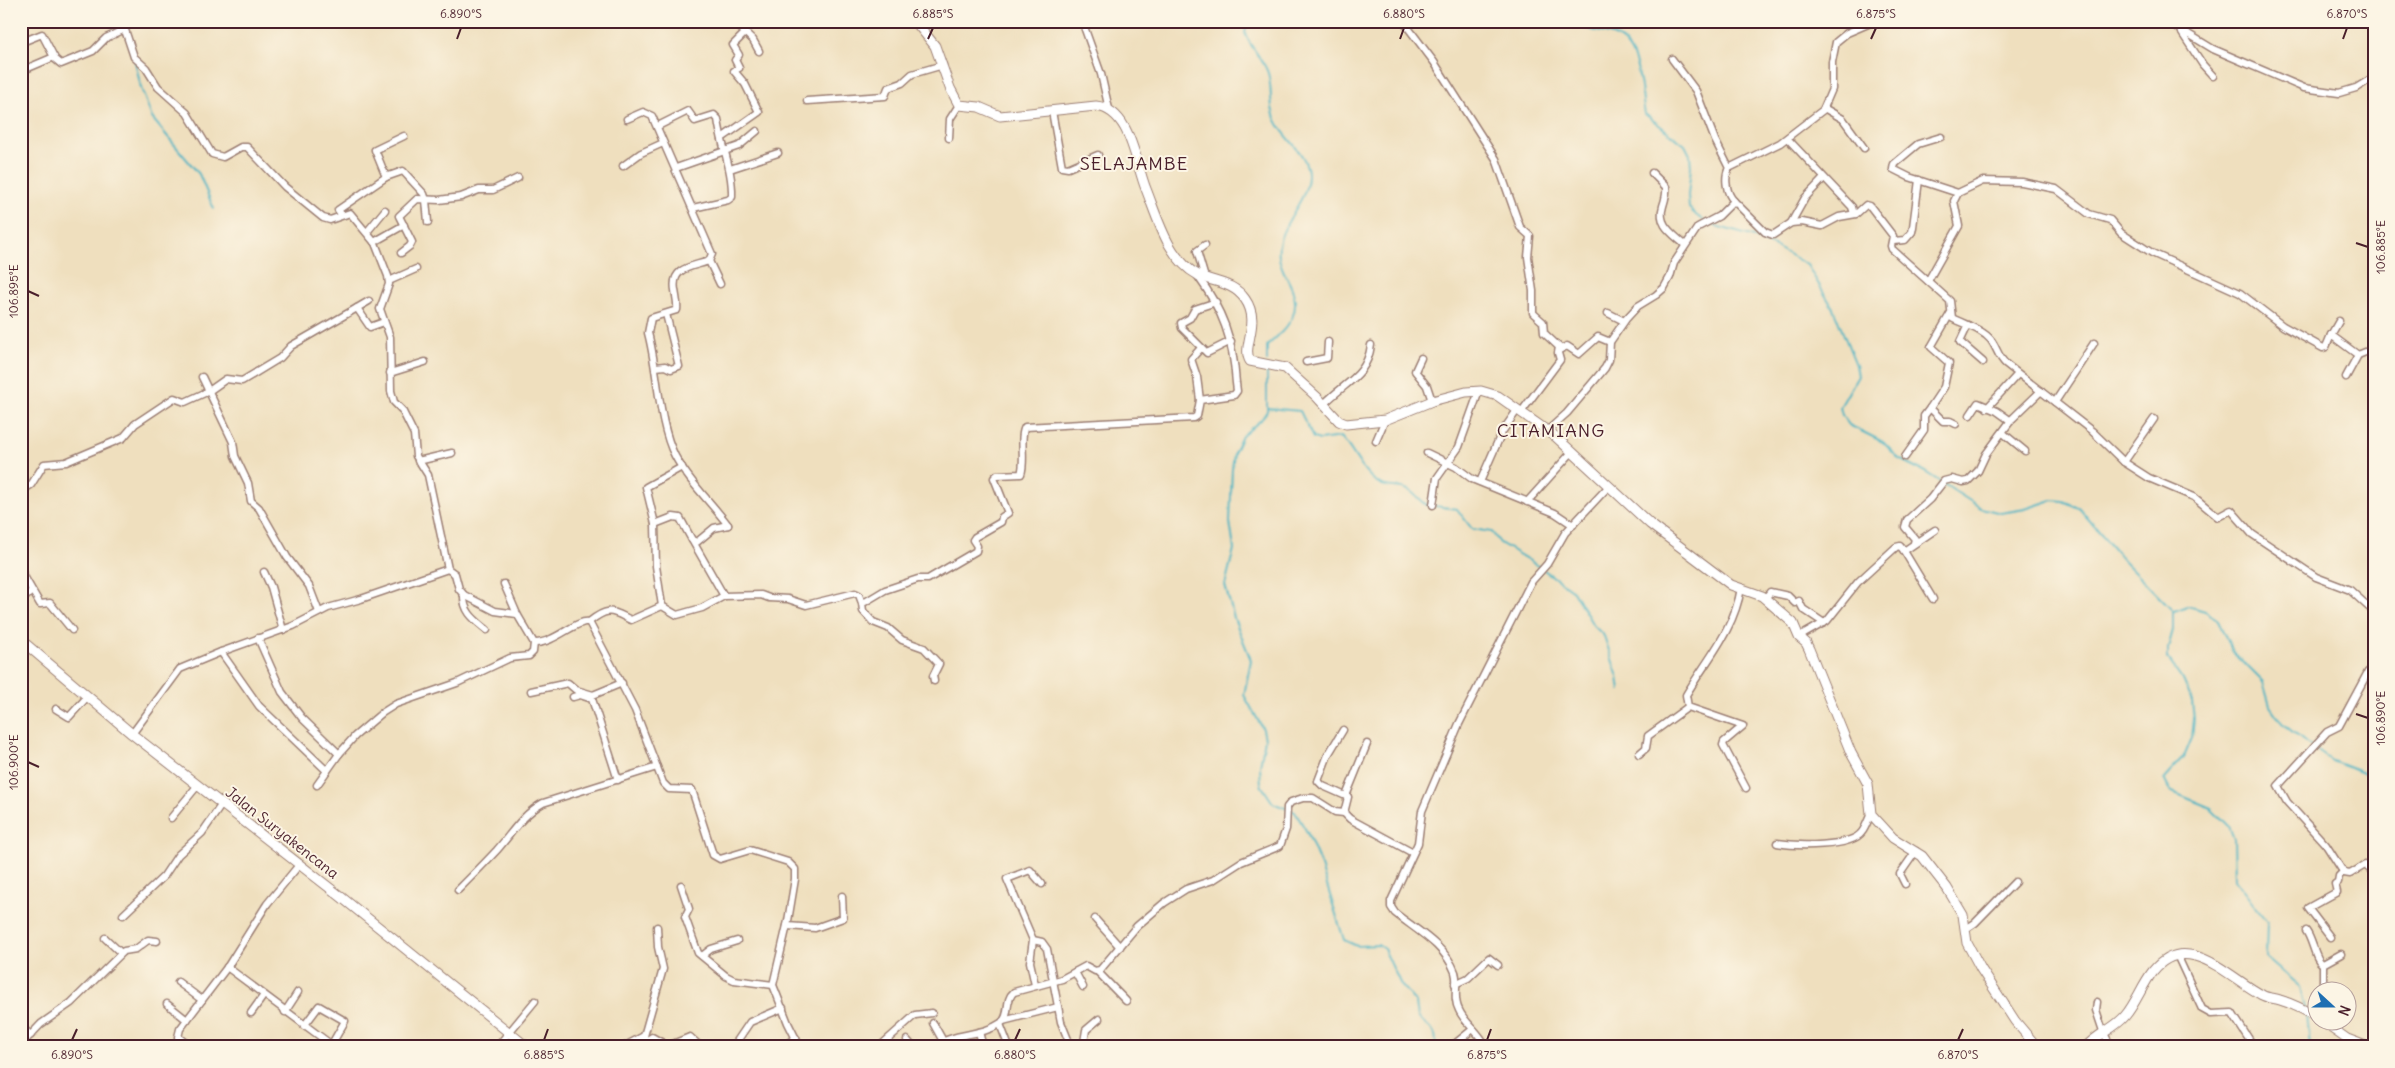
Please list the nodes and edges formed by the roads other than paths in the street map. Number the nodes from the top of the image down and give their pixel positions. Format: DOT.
graph roads {
  1 [pos="122,21"];
  2 [pos="733,21"];
  3 [pos="915,21"];
  4 [pos="1082,21"];
  5 [pos="1404,21"];
  6 [pos="1875,21"];
  7 [pos="2167,21"];
  8 [pos="123,30"];
  9 [pos="2182,32"];
  10 [pos="745,33"];
  11 [pos="22,42"];
  12 [pos="759,51"];
  13 [pos="54,57"];
  14 [pos="1672,59"];
  15 [pos="943,65"];
  16 [pos="21,71"];
  17 [pos="2213,76"];
  18 [pos="2374,77"];
  19 [pos="807,101"];
  20 [pos="960,105"];
  21 [pos="1824,108"];
  22 [pos="1109,109"];
  23 [pos="1052,111"];
  24 [pos="627,119"];
  25 [pos="658,126"];
  26 [pos="757,131"];
  27 [pos="404,136"];
  28 [pos="1941,137"];
  29 [pos="722,138"];
  30 [pos="949,138"];
  31 [pos="1787,138"];
  32 [pos="663,143"];
  33 [pos="1864,148"];
  34 [pos="725,149"];
  35 [pos="778,153"];
  36 [pos="1098,156"];
  37 [pos="623,166"];
  38 [pos="676,168"];
  39 [pos="1729,168"];
  40 [pos="730,169"];
  41 [pos="1652,173"];
  42 [pos="386,177"];
  43 [pos="518,178"];
  44 [pos="1824,178"];
  45 [pos="1918,180"];
  46 [pos="1958,192"];
  47 [pos="426,200"];
  48 [pos="1734,201"];
  49 [pos="693,208"];
  50 [pos="385,210"];
  51 [pos="340,212"];
  52 [pos="1854,214"];
  53 [pos="428,222"];
  54 [pos="1791,223"];
  55 [pos="404,225"];
  56 [pos="367,232"];
  57 [pos="1893,241"];
  58 [pos="374,242"];
  59 [pos="1205,245"];
  60 [pos="1685,245"];
  61 [pos="401,253"];
  62 [pos="709,261"];
  63 [pos="416,268"];
  64 [pos="1200,276"];
  65 [pos="389,281"];
  66 [pos="1928,281"];
  67 [pos="720,284"];
  68 [pos="369,301"];
  69 [pos="1216,302"];
  70 [pos="357,308"];
  71 [pos="666,314"];
  72 [pos="1608,314"];
  73 [pos="1950,314"];
  74 [pos="1624,321"];
  75 [pos="2339,321"];
  76 [pos="384,322"];
  77 [pos="1968,325"];
  78 [pos="2332,335"];
  79 [pos="1231,341"];
  80 [pos="1328,342"];
  81 [pos="1610,342"];
  82 [pos="2094,344"];
  83 [pos="1370,345"];
  84 [pos="1201,348"];
  85 [pos="1559,350"];
  86 [pos="2358,354"];
  87 [pos="2374,354"];
  88 [pos="1421,358"];
  89 [pos="425,362"];
  90 [pos="1306,362"];
  91 [pos="1983,362"];
  92 [pos="656,367"];
  93 [pos="390,373"];
  94 [pos="2018,374"];
  95 [pos="202,377"];
  96 [pos="2346,377"];
  97 [pos="209,391"];
  98 [pos="1479,391"];
  99 [pos="2041,391"];
  100 [pos="1200,400"];
  101 [pos="1432,401"];
  102 [pos="2055,402"];
  103 [pos="1324,404"];
  104 [pos="1930,408"];
  105 [pos="1988,408"];
  106 [pos="1520,410"];
  107 [pos="1970,415"];
  108 [pos="2154,419"];
  109 [pos="1385,420"];
  110 [pos="2011,421"];
  111 [pos="1956,424"];
  112 [pos="1547,431"];
  113 [pos="2003,433"];
  114 [pos="1376,441"];
  115 [pos="2025,451"];
  116 [pos="452,452"];
  117 [pos="1572,452"];
  118 [pos="1427,453"];
  119 [pos="1905,457"];
  120 [pos="418,461"];
  121 [pos="2124,462"];
  122 [pos="1446,463"];
  123 [pos="682,467"];
  124 [pos="1480,482"];
  125 [pos="1609,486"];
  126 [pos="21,491"];
  127 [pos="1527,502"];
  128 [pos="1433,505"];
  129 [pos="656,524"];
  130 [pos="1573,524"];
  131 [pos="1935,530"];
  132 [pos="692,540"];
  133 [pos="1914,543"];
  134 [pos="1904,551"];
  135 [pos="448,569"];
  136 [pos="21,571"];
  137 [pos="264,572"];
  138 [pos="504,584"];
  139 [pos="1741,588"];
  140 [pos="32,591"];
  141 [pos="464,595"];
  142 [pos="724,596"];
  143 [pos="1765,599"];
  144 [pos="1933,599"];
  145 [pos="21,601"];
  146 [pos="862,603"];
  147 [pos="662,606"];
  148 [pos="319,612"];
  149 [pos="2374,612"];
  150 [pos="517,614"];
  151 [pos="589,622"];
  152 [pos="1824,623"];
  153 [pos="72,630"];
  154 [pos="283,630"];
  155 [pos="486,630"];
  156 [pos="1798,637"];
  157 [pos="258,638"];
  158 [pos="21,640"];
  159 [pos="534,643"];
  160 [pos="221,652"];
  161 [pos="2374,667"];
  162 [pos="934,681"];
  163 [pos="622,684"];
  164 [pos="531,691"];
  165 [pos="88,696"];
  166 [pos="573,697"];
  167 [pos="1688,707"];
  168 [pos="56,709"];
  169 [pos="1343,730"];
  170 [pos="132,734"];
  171 [pos="1367,744"];
  172 [pos="339,754"];
  173 [pos="1639,754"];
  174 [pos="657,767"];
  175 [pos="327,771"];
  176 [pos="618,780"];
  177 [pos="198,785"];
  178 [pos="317,786"];
  179 [pos="1746,788"];
  180 [pos="1346,796"];
  181 [pos="222,804"];
  182 [pos="1344,813"];
  183 [pos="1871,814"];
  184 [pos="171,818"];
  185 [pos="1777,843"];
  186 [pos="1916,851"];
  187 [pos="1413,853"];
  188 [pos="299,865"];
  189 [pos="2343,872"];
  190 [pos="2374,873"];
  191 [pos="2015,882"];
  192 [pos="1042,884"];
  193 [pos="1906,884"];
  194 [pos="681,885"];
  195 [pos="458,890"];
  196 [pos="842,896"];
  197 [pos="123,914"];
  198 [pos="1095,919"];
  199 [pos="787,926"];
  200 [pos="657,927"];
  201 [pos="1966,929"];
  202 [pos="2306,930"];
  203 [pos="2330,937"];
  204 [pos="105,938"];
  205 [pos="1033,940"];
  206 [pos="157,941"];
  207 [pos="737,941"];
  208 [pos="1120,947"];
  209 [pos="121,953"];
  210 [pos="2177,954"];
  211 [pos="2341,954"];
  212 [pos="702,956"];
  213 [pos="2323,964"];
  214 [pos="1498,965"];
  215 [pos="227,967"];
  216 [pos="1097,971"];
  217 [pos="1076,972"];
  218 [pos="2323,980"];
  219 [pos="178,982"];
  220 [pos="1054,982"];
  221 [pos="1455,984"];
  222 [pos="773,985"];
  223 [pos="1035,985"];
  224 [pos="1083,987"];
  225 [pos="298,992"];
  226 [pos="264,995"];
  227 [pos="202,1000"];
  228 [pos="535,1001"];
  229 [pos="1126,1001"];
  230 [pos="2097,1002"];
  231 [pos="167,1004"];
  232 [pos="1058,1007"];
  233 [pos="783,1008"];
  234 [pos="285,1012"];
  235 [pos="251,1013"];
  236 [pos="932,1013"];
  237 [pos="2308,1013"];
  238 [pos="1099,1019"];
  239 [pos="187,1020"];
  240 [pos="1001,1022"];
  241 [pos="933,1023"];
  242 [pos="304,1026"];
  243 [pos="21,1027"];
  244 [pos="1473,1029"];
  245 [pos="2334,1030"];
  246 [pos="2103,1031"];
  247 [pos="979,1032"];
  248 [pos="508,1033"];
  249 [pos="31,1035"];
  250 [pos="796,1038"];
  251 [pos="907,1040"];
  252 [pos="645,1041"];
  253 [pos="943,1041"];
  254 [pos="21,1045"];
  255 [pos="523,1046"];
  256 [pos="190,1047"];
  257 [pos="497,1047"];
  258 [pos="622,1047"];
  259 [pos="701,1047"];
  260 [pos="733,1047"];
  261 [pos="781,1047"];
  262 [pos="800,1047"];
  263 [pos="879,1047"];
  264 [pos="913,1047"];
  265 [pos="934,1047"];
  266 [pos="983,1047"];
  267 [pos="1010,1047"];
  268 [pos="1071,1047"];
  269 [pos="1079,1047"];
  270 [pos="1451,1047"];
  271 [pos="1486,1047"];
  272 [pos="2037,1047"];
  273 [pos="2086,1047"];
  274 [pos="2111,1047"];
  275 [pos="2254,1047"];
  276 [pos="2368,1047"];
  1 -- 8 [label="street"];
  2 -- 10 [label="street"];
  3 -- 15 [label="street"];
  4 -- 22 [label="street"];
  5 -- 85 [label="street"];
  6 -- 21 [label="street"];
  7 -- 9 [label="street"];
  8 -- 13 [label="street"];
  8 -- 51 [label="street"];
  9 -- 17 [label="street"];
  9 -- 18 [label="street"];
  10 -- 12 [label="street"];
  10 -- 29 [label="street"];
  11 -- 13 [label="street"];
  13 -- 16 [label="street"];
  14 -- 39 [label="street"];
  15 -- 19 [label="street"];
  15 -- 20 [label="street"];
  20 -- 23 [label="street"];
  20 -- 30 [label="street"];
  21 -- 31 [label="street"];
  21 -- 33 [label="street"];
  22 -- 23 [label="street"];
  22 -- 64 [label="street"];
  23 -- 36 [label="street"];
  24 -- 25 [label="street"];
  25 -- 29 [label="street"];
  25 -- 32 [label="street"];
  26 -- 34 [label="street"];
  27 -- 42 [label="street"];
  28 -- 45 [label="street"];
  29 -- 34 [label="street"];
  31 -- 39 [label="street"];
  31 -- 44 [label="street"];
  32 -- 37 [label="street"];
  32 -- 38 [label="street"];
  34 -- 38 [label="street"];
  34 -- 40 [label="street"];
  35 -- 40 [label="street"];
  38 -- 49 [label="street"];
  39 -- 48 [label="street"];
  40 -- 49 [label="street"];
  41 -- 60 [label="street"];
  42 -- 47 [label="street"];
  42 -- 51 [label="street"];
  43 -- 47 [label="street"];
  44 -- 52 [label="street"];
  44 -- 54 [label="street"];
  45 -- 46 [label="street"];
  45 -- 57 [label="street"];
  46 -- 66 [label="street"];
  46 -- 78 [label="street"];
  47 -- 53 [label="street"];
  47 -- 55 [label="street"];
  48 -- 54 [label="street"];
  48 -- 60 [label="street"];
  49 -- 62 [label="street"];
  50 -- 56 [label="street"];
  51 -- 56 [label="street"];
  52 -- 54 [label="street"];
  52 -- 57 [label="street"];
  55 -- 58 [label="street"];
  55 -- 61 [label="street"];
  56 -- 58 [label="street"];
  57 -- 66 [label="street"];
  58 -- 65 [label="street"];
  59 -- 64 [label="street"];
  60 -- 74 [label="street"];
  62 -- 67 [label="street"];
  62 -- 71 [label="street"];
  63 -- 65 [label="street"];
  64 -- 69 [label="street"];
  64 -- 103 [label="street"];
  65 -- 76 [label="street"];
  66 -- 73 [label="street"];
  68 -- 70 [label="street"];
  69 -- 79 [label="street"];
  69 -- 84 [label="street"];
  70 -- 76 [label="street"];
  70 -- 97 [label="street"];
  71 -- 92 [label="street"];
  71 -- 92 [label="street"];
  72 -- 74 [label="street"];
  73 -- 77 [label="street"];
  73 -- 104 [label="street"];
  74 -- 81 [label="street"];
  75 -- 78 [label="street"];
  76 -- 93 [label="street"];
  77 -- 91 [label="street"];
  77 -- 94 [label="street"];
  78 -- 86 [label="street"];
  79 -- 84 [label="street"];
  79 -- 100 [label="street"];
  80 -- 90 [label="street"];
  81 -- 85 [label="street"];
  81 -- 112 [label="street"];
  82 -- 102 [label="street"];
  83 -- 103 [label="street"];
  84 -- 100 [label="street"];
  85 -- 106 [label="street"];
  86 -- 87 [label="street"];
  86 -- 96 [label="street"];
  88 -- 101 [label="street"];
  89 -- 93 [label="street"];
  92 -- 123 [label="street"];
  93 -- 120 [label="street"];
  94 -- 99 [label="street"];
  94 -- 105 [label="street"];
  95 -- 97 [label="street"];
  97 -- 126 [label="street"];
  97 -- 148 [label="street"];
  98 -- 101 [label="street"];
  98 -- 106 [label="street"];
  98 -- 122 [label="street"];
  99 -- 102 [label="street"];
  99 -- 110 [label="street"];
  100 -- 146 [label="street"];
  101 -- 109 [label="street"];
  102 -- 121 [label="street"];
  103 -- 109 [label="street"];
  104 -- 111 [label="street"];
  104 -- 119 [label="street"];
  105 -- 107 [label="street"];
  105 -- 110 [label="street"];
  106 -- 112 [label="street"];
  106 -- 124 [label="street"];
  108 -- 121 [label="street"];
  109 -- 114 [label="street"];
  110 -- 113 [label="street"];
  112 -- 117 [label="street"];
  113 -- 115 [label="street"];
  113 -- 133 [label="street"];
  116 -- 120 [label="street"];
  117 -- 125 [label="street"];
  117 -- 127 [label="street"];
  118 -- 122 [label="street"];
  120 -- 135 [label="street"];
  121 -- 149 [label="street"];
  122 -- 124 [label="street"];
  122 -- 128 [label="street"];
  123 -- 129 [label="street"];
  123 -- 132 [label="street"];
  124 -- 127 [label="street"];
  125 -- 130 [label="street"];
  125 -- 139 [label="street"];
  127 -- 130 [label="street"];
  129 -- 132 [label="street"];
  129 -- 147 [label="street"];
  130 -- 187 [label="street"];
  131 -- 133 [label="street"];
  132 -- 142 [label="street"];
  133 -- 134 [label="street"];
  134 -- 144 [label="street"];
  134 -- 152 [label="street"];
  135 -- 141 [label="street"];
  135 -- 148 [label="street"];
  136 -- 140 [label="street"];
  137 -- 154 [label="street"];
  138 -- 150 [label="street"];
  139 -- 143 [label="street"];
  139 -- 167 [label="street"];
  140 -- 145 [label="street"];
  140 -- 153 [label="street"];
  141 -- 150 [label="street"];
  141 -- 155 [label="street"];
  142 -- 146 [label="street"];
  142 -- 147 [label="street"];
  143 -- 152 [label="street"];
  143 -- 156 [label="street"];
  146 -- 162 [label="street"];
  147 -- 151 [label="street"];
  148 -- 154 [label="street"];
  150 -- 159 [label="street"];
  151 -- 159 [label="street"];
  151 -- 163 [label="street"];
  152 -- 156 [label="street"];
  154 -- 157 [label="street"];
  156 -- 183 [label="street"];
  157 -- 160 [label="street"];
  157 -- 172 [label="street"];
  158 -- 165 [label="street, Jalan Suryakencana"];
  159 -- 172 [label="street"];
  160 -- 170 [label="street"];
  160 -- 175 [label="street"];
  161 -- 189 [label="street"];
  163 -- 164 [label="street"];
  163 -- 174 [label="street"];
  165 -- 168 [label="street"];
  165 -- 170 [label="street, Jalan Suryakencana"];
  166 -- 176 [label="street"];
  167 -- 173 [label="street"];
  167 -- 179 [label="street"];
  169 -- 180 [label="street"];
  170 -- 177 [label="street, Jalan Suryakencana"];
  171 -- 180 [label="street"];
  172 -- 175 [label="street"];
  174 -- 176 [label="street"];
  174 -- 199 [label="street"];
  175 -- 178 [label="street"];
  176 -- 195 [label="street"];
  177 -- 181 [label="street, Jalan Suryakencana"];
  177 -- 184 [label="street"];
  180 -- 182 [label="street"];
  181 -- 188 [label="street, Jalan Suryakencana"];
  181 -- 197 [label="street"];
  182 -- 187 [label="street"];
  182 -- 208 [label="street"];
  183 -- 185 [label="street"];
  183 -- 186 [label="street"];
  186 -- 193 [label="street"];
  186 -- 201 [label="street"];
  187 -- 221 [label="street"];
  188 -- 215 [label="street"];
  188 -- 248 [label="street, Jalan Suryakencana"];
  189 -- 190 [label="street"];
  189 -- 203 [label="street"];
  191 -- 201 [label="street"];
  192 -- 205 [label="street"];
  194 -- 212 [label="street"];
  196 -- 199 [label="street"];
  198 -- 208 [label="street"];
  199 -- 222 [label="street"];
  200 -- 252 [label="street"];
  201 -- 272 [label="street"];
  202 -- 213 [label="street"];
  204 -- 209 [label="street"];
  205 -- 220 [label="street"];
  205 -- 223 [label="street"];
  206 -- 209 [label="street"];
  207 -- 212 [label="street"];
  208 -- 216 [label="street"];
  209 -- 249 [label="street"];
  210 -- 237 [label="street"];
  210 -- 246 [label="street"];
  210 -- 275 [label="street"];
  211 -- 213 [label="street"];
  212 -- 222 [label="street"];
  213 -- 218 [label="street"];
  214 -- 221 [label="street"];
  215 -- 226 [label="street"];
  215 -- 227 [label="street"];
  216 -- 217 [label="street"];
  216 -- 229 [label="street"];
  217 -- 220 [label="street"];
  217 -- 224 [label="street"];
  219 -- 227 [label="street"];
  220 -- 223 [label="street"];
  220 -- 232 [label="street"];
  221 -- 244 [label="street"];
  222 -- 233 [label="street"];
  223 -- 240 [label="street"];
  225 -- 234 [label="street"];
  226 -- 234 [label="street"];
  226 -- 235 [label="street"];
  227 -- 239 [label="street"];
  228 -- 248 [label="street"];
  230 -- 246 [label="street"];
  231 -- 239 [label="street"];
  232 -- 240 [label="street"];
  232 -- 268 [label="street"];
  233 -- 250 [label="street"];
  233 -- 260 [label="street"];
  234 -- 242 [label="street"];
  236 -- 263 [label="street"];
  238 -- 269 [label="street"];
  239 -- 256 [label="street"];
  240 -- 247 [label="street"];
  240 -- 267 [label="street"];
  241 -- 253 [label="street"];
  242 -- 242 [label="street"];
  243 -- 249 [label="street"];
  244 -- 270 [label="street"];
  244 -- 271 [label="street"];
  245 -- 276 [label="street"];
  246 -- 273 [label="street"];
  246 -- 274 [label="street"];
  247 -- 253 [label="street"];
  247 -- 266 [label="street"];
  248 -- 255 [label="street, Jalan Suryakencana"];
  248 -- 257 [label="street"];
  249 -- 254 [label="street"];
  250 -- 261 [label="street"];
  250 -- 262 [label="street"];
  251 -- 264 [label="street"];
  252 -- 258 [label="street"];
  252 -- 259 [label="street"];
  253 -- 265 [label="street"];
}
